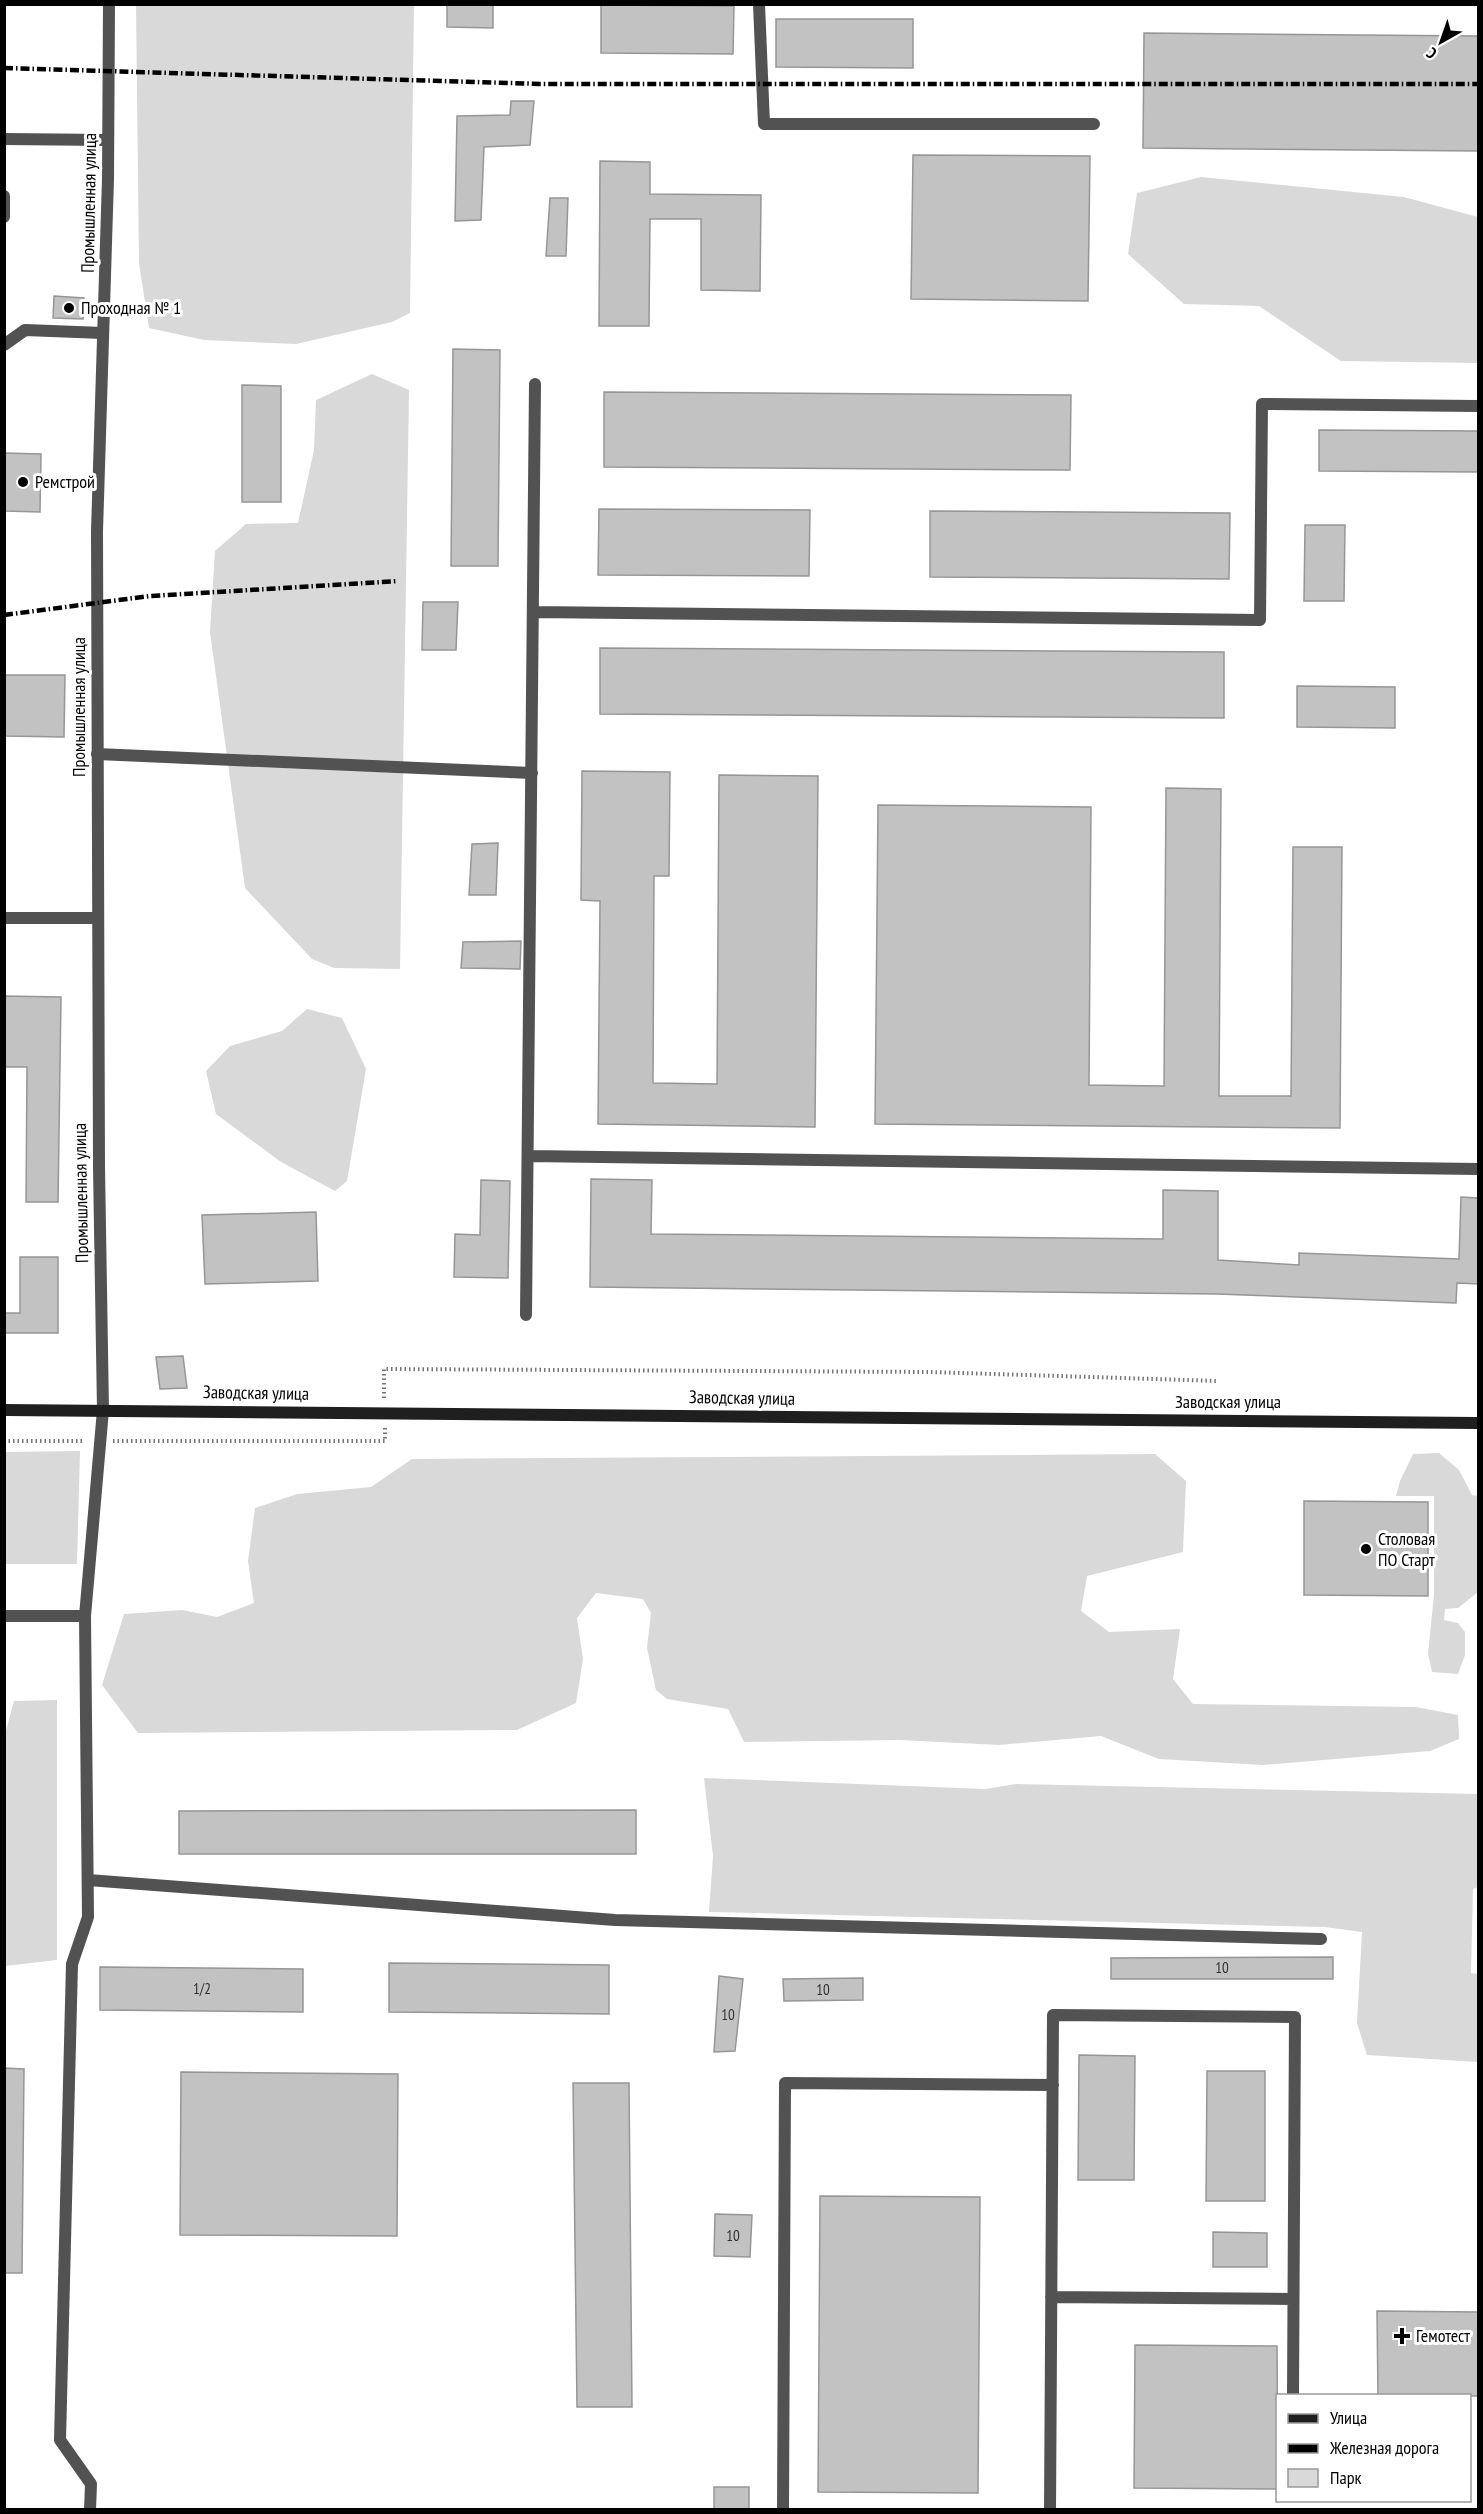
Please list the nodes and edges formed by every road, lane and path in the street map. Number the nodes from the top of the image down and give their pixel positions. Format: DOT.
graph roads {
  1 [pos="109,4"];
  2 [pos="759,4"];
  3 [pos="1094,124"];
  4 [pos="4,139"];
  5 [pos="108,140"];
  6 [pos="4,196"];
  7 [pos="4,217"];
  8 [pos="103,333"];
  9 [pos="4,345"];
  10 [pos="535,384"];
  11 [pos="1479,406"];
  12 [pos="534,612"];
  13 [pos="97,754"];
  14 [pos="532,773"];
  15 [pos="4,918"];
  16 [pos="97,918"];
  17 [pos="529,1156"];
  18 [pos="1479,1169"];
  19 [pos="526,1315"];
  20 [pos="1218,1381"];
  21 [pos="4,1410"];
  22 [pos="103,1410"];
  23 [pos="385,1413"];
  24 [pos="1479,1423"];
  25 [pos="4,1441"];
  26 [pos="100,1441"];
  27 [pos="4,1616"];
  28 [pos="85,1616"];
  29 [pos="88,1880"];
  30 [pos="1321,1940"];
  31 [pos="1053,2085"];
  32 [pos="1052,2297"];
  33 [pos="1293,2299"];
  34 [pos="1293,2394"];
  35 [pos="90,2510"];
  36 [pos="783,2510"];
  37 [pos="1050,2510"];
  1 -- 5 [label="street, Промышленная улица"];
  2 -- 3 [label="street"];
  4 -- 5 [label="street"];
  5 -- 8 [label="street, Промышленная улица"];
  6 -- 7 [label="street"];
  8 -- 9 [label="street"];
  8 -- 13 [label="street, Промышленная улица"];
  10 -- 12 [label="street"];
  11 -- 12 [label="street"];
  12 -- 14 [label="street"];
  13 -- 14 [label="street"];
  13 -- 16 [label="street, Промышленная улица"];
  14 -- 17 [label="street"];
  15 -- 16 [label="street"];
  16 -- 22 [label="street, Промышленная улица"];
  17 -- 18 [label="street"];
  17 -- 19 [label="street"];
  20 -- 23 [label="path"];
  21 -- 22 [label="main road, Заводская улица"];
  22 -- 23 [label="main road, Заводская улица"];
  22 -- 26 [label="street, Промышленная улица"];
  23 -- 24 [label="main road, Заводская улица"];
  23 -- 26 [label="path"];
  25 -- 26 [label="path"];
  26 -- 28 [label="street, Промышленная улица"];
  27 -- 28 [label="street"];
  28 -- 29 [label="street, Промышленная улица"];
  29 -- 30 [label="street"];
  29 -- 35 [label="street, Промышленная улица"];
  31 -- 32 [label="street"];
  31 -- 33 [label="street"];
  31 -- 36 [label="street"];
  32 -- 33 [label="street"];
  32 -- 37 [label="street"];
  33 -- 34 [label="street"];
}
